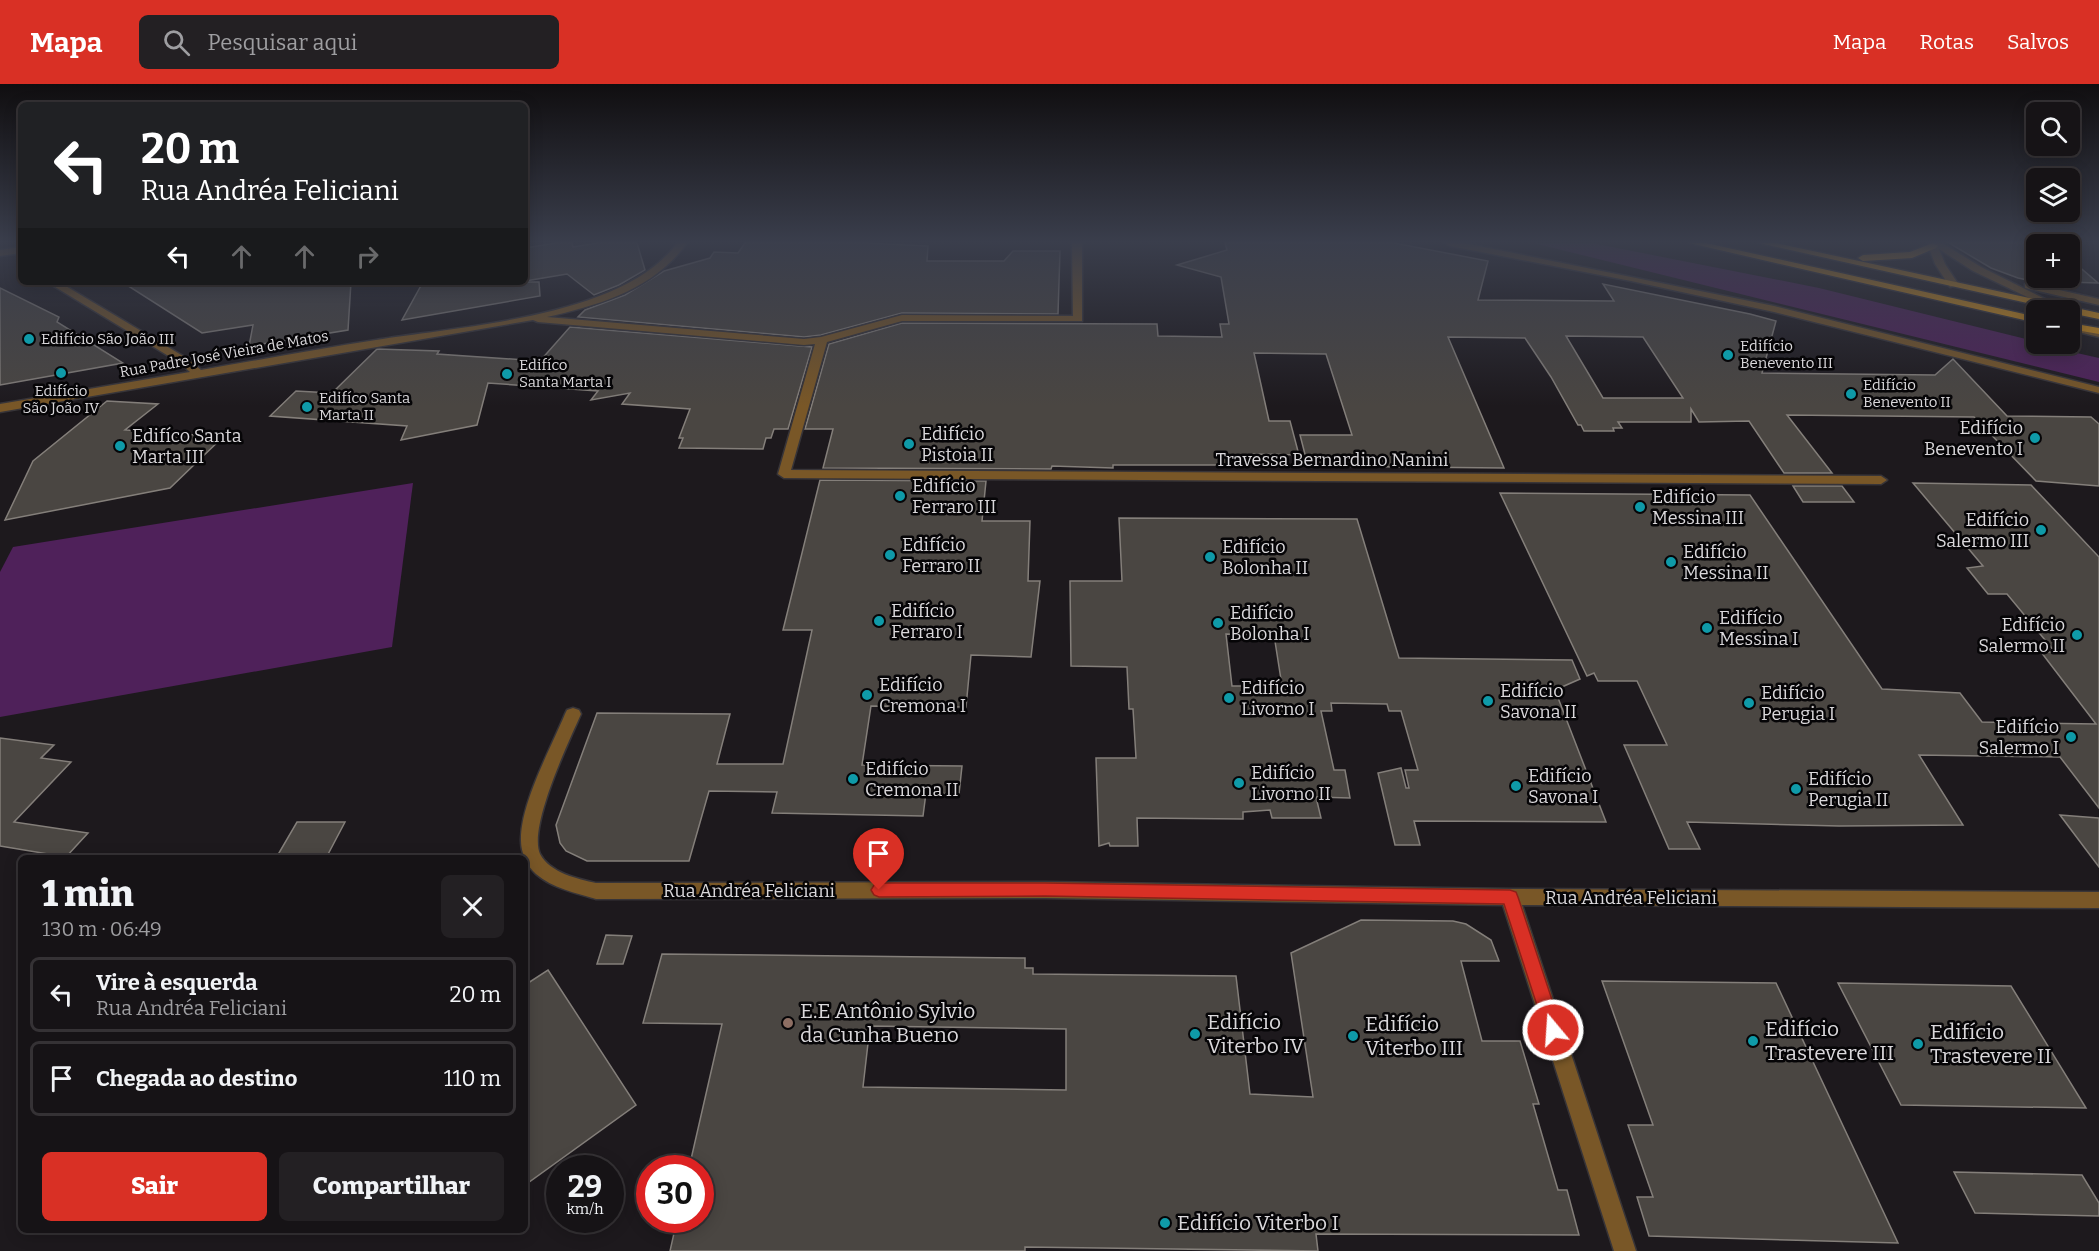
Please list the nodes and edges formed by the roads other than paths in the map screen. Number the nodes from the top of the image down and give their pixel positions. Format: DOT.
graph roads {
  1 [pos="78,297"];
  2 [pos="601,297"];
  3 [pos="1078,297"];
  4 [pos="1721,297"];
  5 [pos="1937,297"];
  6 [pos="1974,297"];
  7 [pos="2079,297"];
  8 [pos="2099,302"];
  9 [pos="2080,312"];
  10 [pos="2006,313"];
  11 [pos="2099,316"];
  12 [pos="522,318"];
  13 [pos="2026,318"];
  14 [pos="2080,329"];
  15 [pos="2099,333"];
  16 [pos="822,340"];
  17 [pos="199,374"];
  18 [pos="2099,390"];
  19 [pos="0,408"];
  20 [pos="1881,480"];
  21 [pos="573,714"];
  22 [pos="1510,897"];
  23 [pos="2099,900"];
  24 [pos="1625,1251"];
  1 -- 17 [label="street"];
  2 -- 12 [label="street, Rua Padre José Vieira de Matos"];
  3 -- 16 [label="street"];
  4 -- 18 [label="street"];
  5 -- 10 [label="main road"];
  6 -- 10 [label="main road"];
  7 -- 8 [label="street"];
  9 -- 11 [label="main road"];
  10 -- 13 [label="main road"];
  12 -- 16 [label="street"];
  12 -- 17 [label="street, Rua Padre José Vieira de Matos"];
  14 -- 15 [label="street"];
  16 -- 20 [label="street, Travessa Bernardino Nanini"];
  17 -- 19 [label="street, Rua Padre José Vieira de Matos"];
  21 -- 22 [label="street, Rua Andréa Feliciani"];
  22 -- 23 [label="street, Rua Andréa Feliciani"];
  22 -- 24 [label="street"];
}
